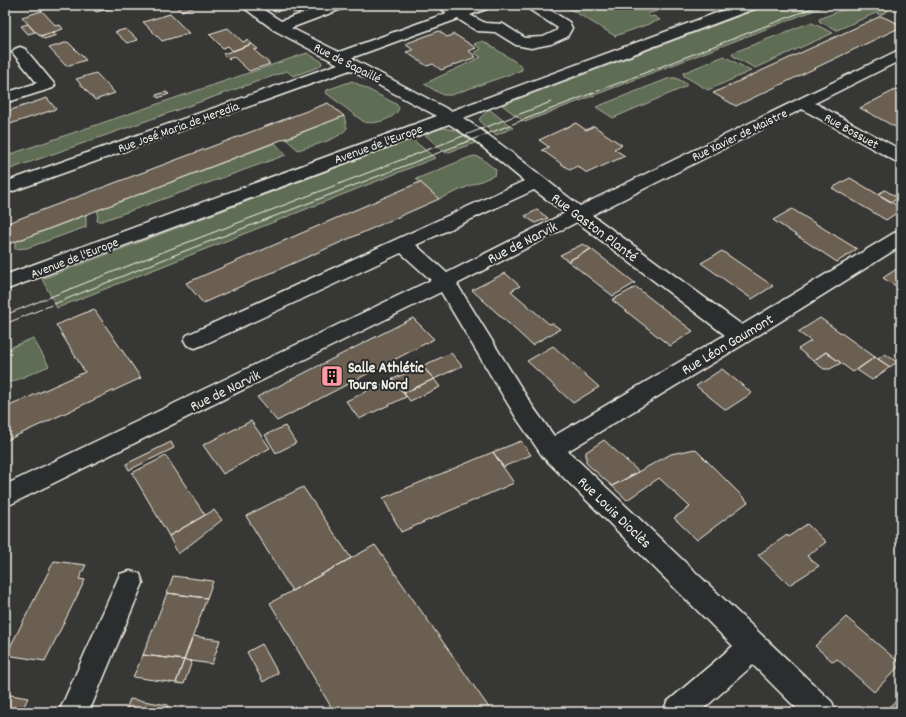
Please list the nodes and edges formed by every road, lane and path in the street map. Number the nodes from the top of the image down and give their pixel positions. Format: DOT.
graph roads {
  1 [pos="247,5"];
  2 [pos="339,5"];
  3 [pos="444,5"];
  4 [pos="484,5"];
  5 [pos="532,5"];
  6 [pos="750,5"];
  7 [pos="458,14"];
  8 [pos="279,26"];
  9 [pos="20,52"];
  10 [pos="901,54"];
  11 [pos="345,60"];
  12 [pos="5,98"];
  13 [pos="803,103"];
  14 [pos="450,116"];
  15 [pos="901,157"];
  16 [pos="536,182"];
  17 [pos="5,188"];
  18 [pos="578,214"];
  19 [pos="901,237"];
  20 [pos="404,244"];
  21 [pos="445,282"];
  22 [pos="5,283"];
  23 [pos="741,336"];
  24 [pos="195,340"];
  25 [pos="551,450"];
  26 [pos="5,498"];
  27 [pos="130,583"];
  28 [pos="753,647"];
  29 [pos="74,712"];
  30 [pos="678,712"];
  31 [pos="821,712"];
  1 -- 8 [label="street, Rue de Sapaillé"];
  2 -- 8 [label="street"];
  3 -- 7 [label="street"];
  4 -- 7 [label="street, Rue José Maria de Heredia"];
  5 -- 7 [label="street"];
  6 -- 14 [label="street, Avenue de l'Europe"];
  7 -- 11 [label="street, Rue José Maria de Heredia"];
  8 -- 11 [label="street, Rue de Sapaillé"];
  9 -- 12 [label="street"];
  10 -- 13 [label="street, Rue Xavier de Maistre"];
  11 -- 14 [label="street, Rue de Sapaillé"];
  11 -- 17 [label="street, Rue José Maria de Heredia"];
  13 -- 15 [label="street, Rue Bossuet"];
  13 -- 18 [label="street, Rue Xavier de Maistre"];
  14 -- 16 [label="street, Rue Gaston Planté"];
  14 -- 22 [label="street, Avenue de l'Europe"];
  16 -- 18 [label="street, Rue Gaston Planté"];
  16 -- 20 [label="street"];
  18 -- 21 [label="street, Rue de Narvik"];
  18 -- 23 [label="street, Rue Gaston Planté"];
  19 -- 23 [label="street, Rue Léon Gaumont"];
  20 -- 21 [label="street"];
  20 -- 24 [label="street"];
  21 -- 25 [label="street, Rue Louis Dioclès"];
  21 -- 26 [label="street, Rue de Narvik"];
  23 -- 25 [label="street, Rue Léon Gaumont"];
  25 -- 28 [label="street, Rue Louis Dioclès"];
  27 -- 29 [label="street"];
  28 -- 30 [label="street"];
  28 -- 31 [label="street, Rue Louis Dioclès"];
}
